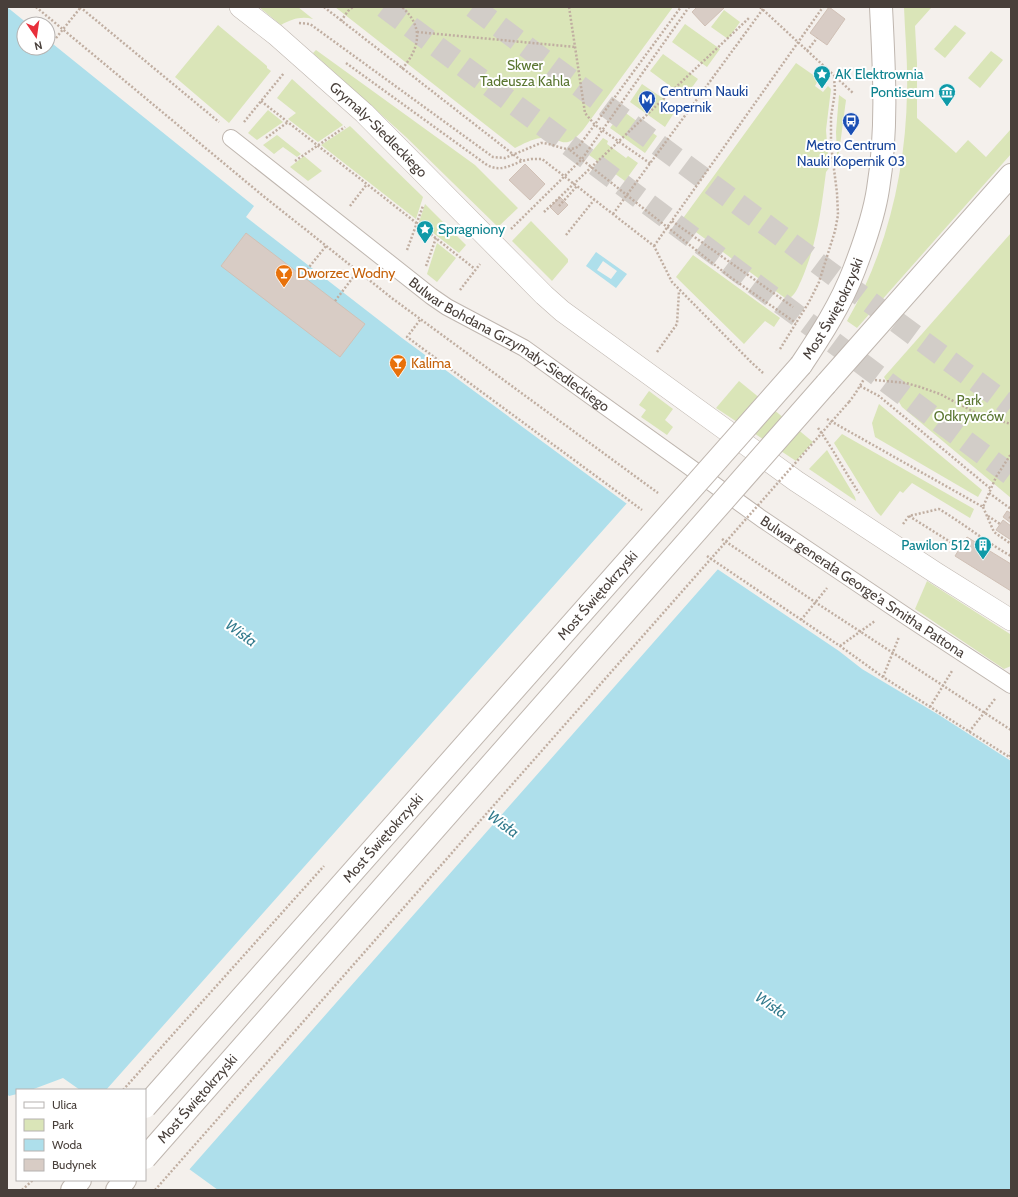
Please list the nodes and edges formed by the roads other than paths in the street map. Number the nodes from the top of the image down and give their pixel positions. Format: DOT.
graph roads {
  1 [pos="240,7"];
  2 [pos="881,7"];
  3 [pos="231,130"];
  4 [pos="1011,175"];
  5 [pos="716,486"];
  6 [pos="1011,620"];
  7 [pos="1011,685"];
  8 [pos="146,1106"];
  9 [pos="146,1157"];
  10 [pos="79,1181"];
  11 [pos="124,1181"];
  12 [pos="72,1190"];
  13 [pos="117,1190"];
  1 -- 6 [label="street, Grymaly-Siedleckiego"];
  2 -- 8 [label="street, Most Świętokrzyski, bridge"];
  3 -- 5 [label="street, Bulwar Bohdana Grzymały-Siedleckiego"];
  4 -- 9 [label="street, Most Świętokrzyski, bridge"];
  5 -- 7 [label="street, Bulwar generała George'a Smitha Pattona"];
  10 -- 12 [label="street"];
  11 -- 13 [label="street"];
}
